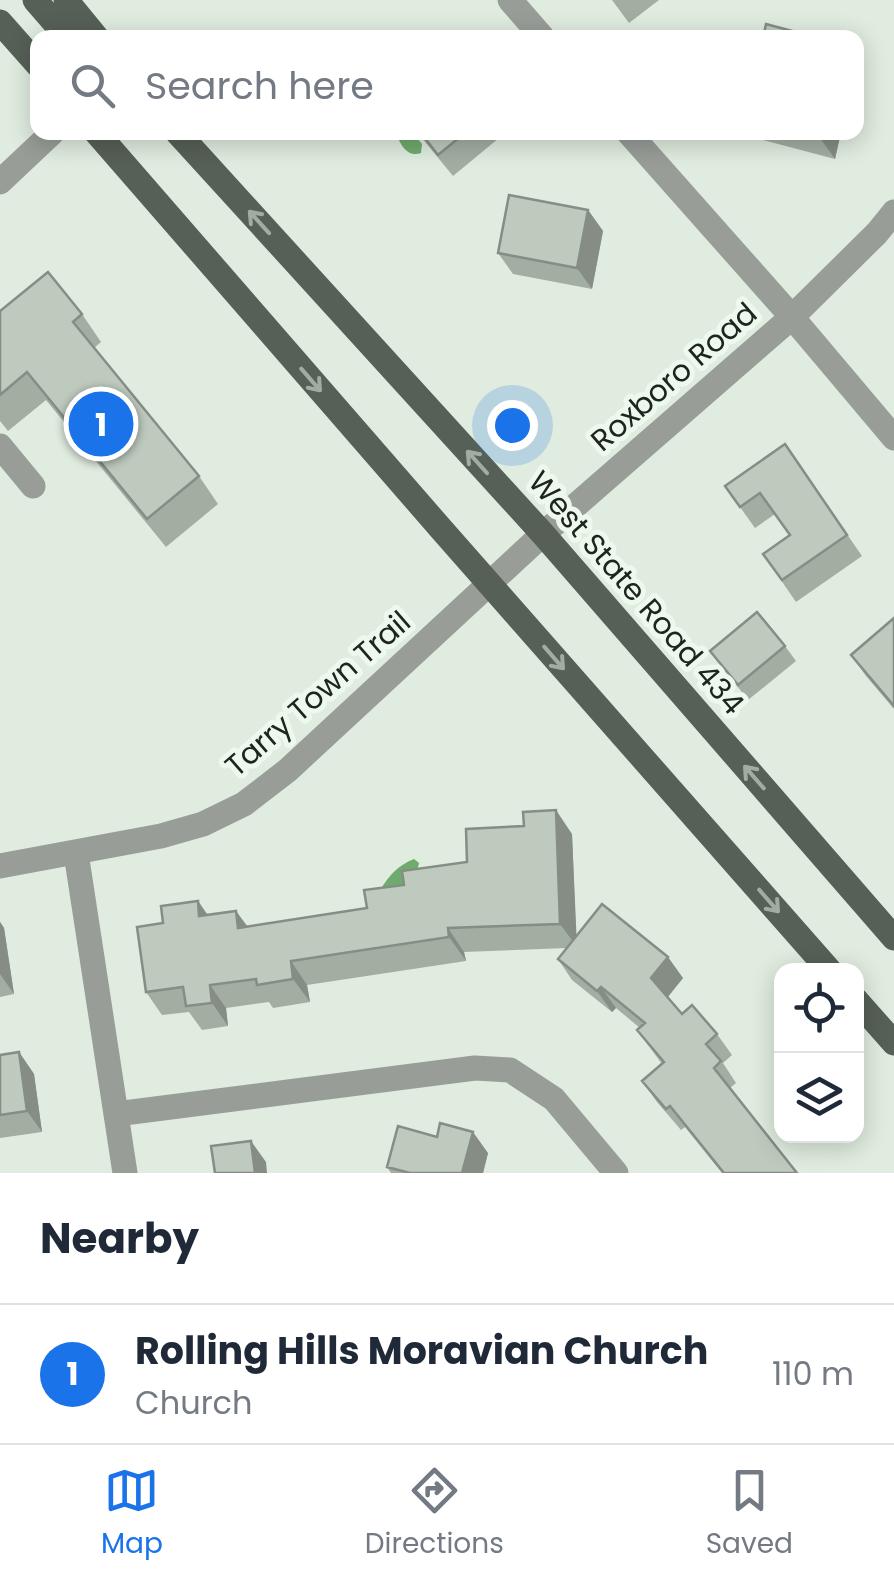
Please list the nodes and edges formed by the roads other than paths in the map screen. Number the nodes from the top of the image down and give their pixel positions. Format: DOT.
graph roads {
  1 [pos="35,0"];
  2 [pos="66,0"];
  3 [pos="510,0"];
  4 [pos="0,22"];
  5 [pos="61,30"];
  6 [pos="90,30"];
  7 [pos="536,30"];
  8 [pos="30,56"];
  9 [pos="45,140"];
  10 [pos="103,140"];
  11 [pos="184,140"];
  12 [pos="635,140"];
  13 [pos="0,182"];
  14 [pos="894,212"];
  15 [pos="792,318"];
  16 [pos="894,438"];
  17 [pos="0,446"];
  18 [pos="33,486"];
  19 [pos="543,534"];
  20 [pos="490,584"];
  21 [pos="76,853"];
  22 [pos="0,866"];
  23 [pos="894,938"];
  24 [pos="824,963"];
  25 [pos="864,1009"];
  26 [pos="894,1043"];
  27 [pos="116,1114"];
  28 [pos="125,1173"];
  29 [pos="616,1173"];
  1 -- 5 [label="main road"];
  2 -- 6 [label="main road"];
  3 -- 7 [label="street"];
  4 -- 8 [label="main road"];
  9 -- 13 [label="street"];
  10 -- 20 [label="main road, one-way"];
  19 -- 11 [label="main road, West State Road 434, one-way"];
  12 -- 15 [label="street"];
  14 -- 15 [label="street, Roxboro Road"];
  15 -- 16 [label="street"];
  15 -- 19 [label="street, Roxboro Road"];
  17 -- 18 [label="street"];
  19 -- 20 [label="street, Roxboro Road"];
  23 -- 19 [label="main road, West State Road 434, one-way"];
  20 -- 21 [label="street, Tarry Town Trail"];
  20 -- 24 [label="main road, one-way"];
  21 -- 22 [label="street, Tarry Town Trail"];
  21 -- 27 [label="street"];
  25 -- 26 [label="main road"];
  27 -- 28 [label="street"];
  27 -- 29 [label="street"];
}
